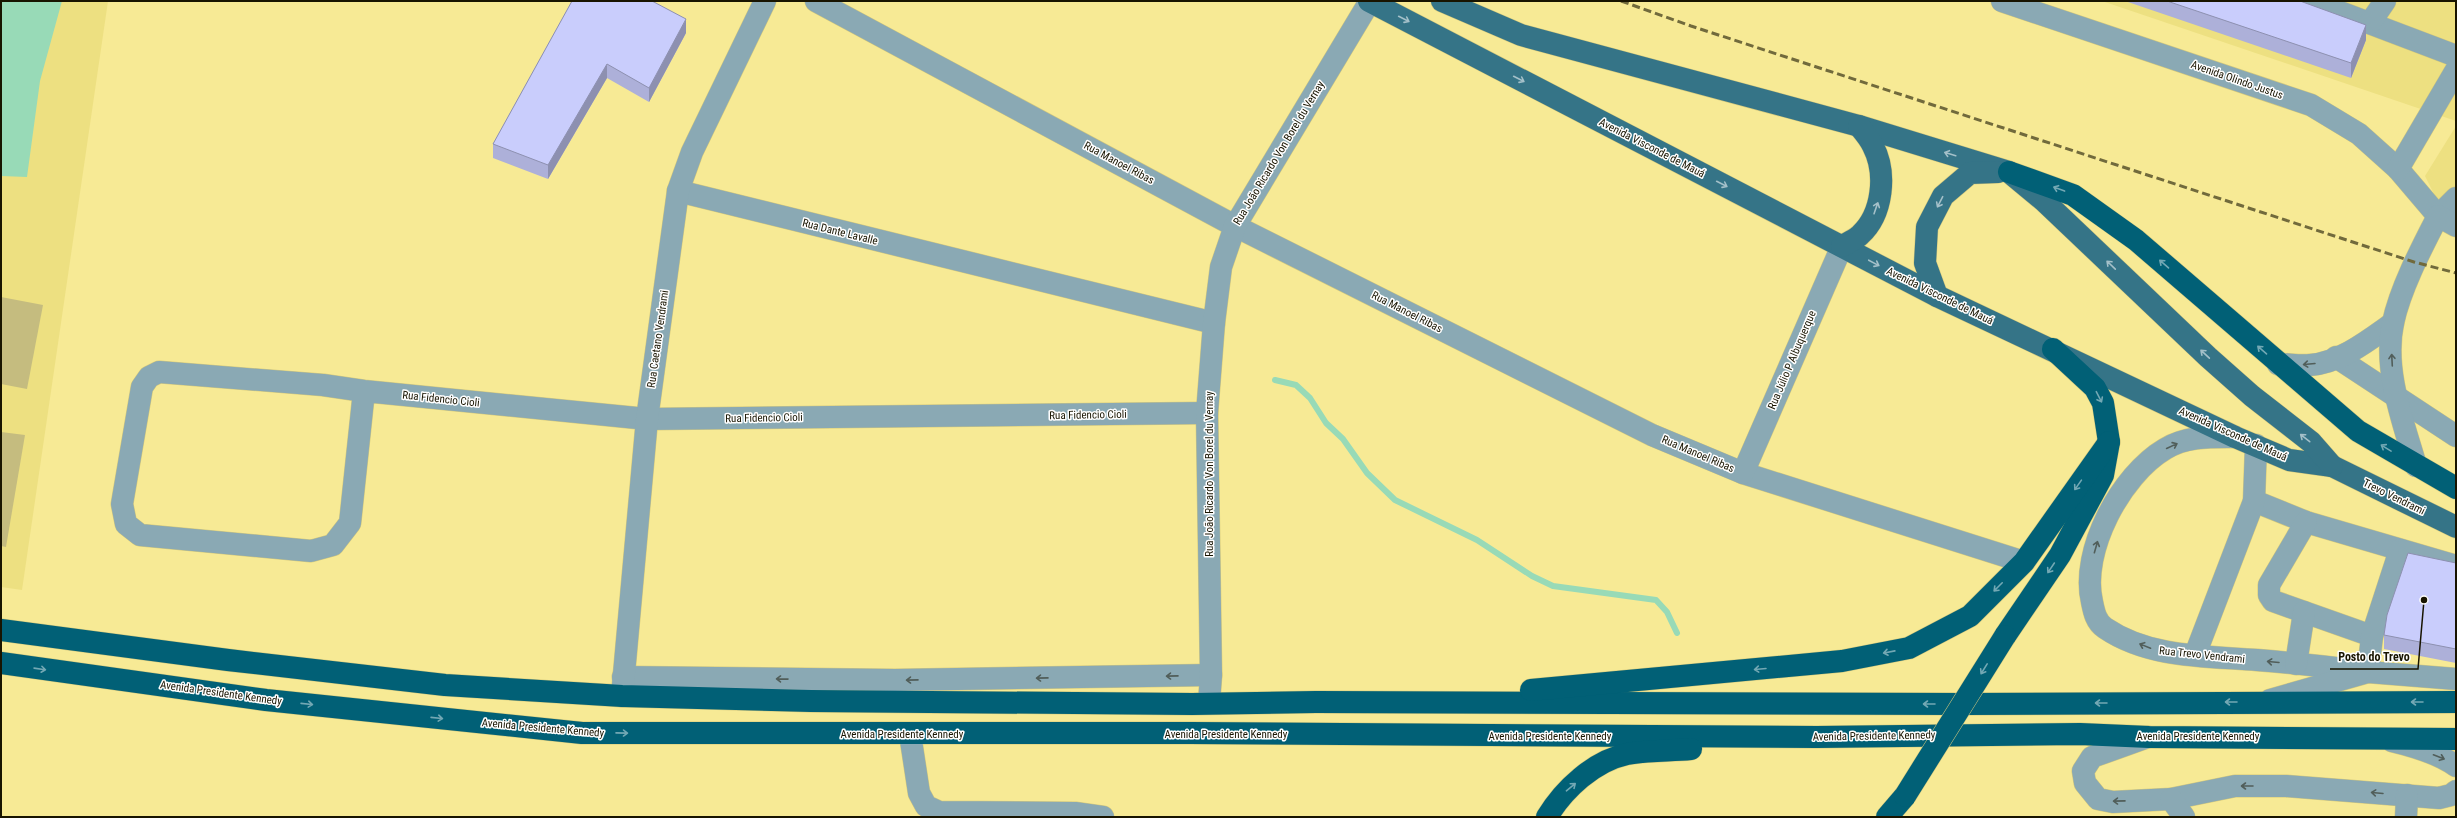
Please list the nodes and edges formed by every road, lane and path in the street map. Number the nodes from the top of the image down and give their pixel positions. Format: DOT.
graph roads {
  1 [pos="765,1"];
  2 [pos="816,1"];
  3 [pos="1370,1"];
  4 [pos="1442,1"];
  5 [pos="2002,1"];
  6 [pos="2311,1"];
  7 [pos="2385,1"];
  8 [pos="2370,23"];
  9 [pos="2456,56"];
  10 [pos="2456,70"];
  11 [pos="1859,126"];
  12 [pos="2398,169"];
  13 [pos="2009,172"];
  14 [pos="678,191"];
  15 [pos="2456,198"];
  16 [pos="2447,221"];
  17 [pos="1235,226"];
  18 [pos="1842,246"];
  19 [pos="1937,296"];
  20 [pos="1214,323"];
  21 [pos="2393,323"];
  22 [pos="2053,349"];
  23 [pos="2336,357"];
  24 [pos="2278,364"];
  25 [pos="364,391"];
  26 [pos="2396,398"];
  27 [pos="1207,414"];
  28 [pos="647,419"];
  29 [pos="2456,436"];
  30 [pos="2235,437"];
  31 [pos="2109,442"];
  32 [pos="2256,446"];
  33 [pos="2332,466"];
  34 [pos="2416,466"];
  35 [pos="1743,473"];
  36 [pos="2456,488"];
  37 [pos="2254,501"];
  38 [pos="2306,522"];
  39 [pos="2456,527"];
  40 [pos="2400,550"];
  41 [pos="2024,562"];
  42 [pos="2456,566"];
  43 [pos="2304,612"];
  44 [pos="1,630"];
  45 [pos="2372,636"];
  46 [pos="2195,655"];
  47 [pos="1,663"];
  48 [pos="2296,664"];
  49 [pos="2368,672"];
  50 [pos="1211,675"];
  51 [pos="2456,679"];
  52 [pos="622,686"];
  53 [pos="1316,702"];
  54 [pos="2263,702"];
  55 [pos="2456,702"];
  56 [pos="1209,703"];
  57 [pos="910,734"];
  58 [pos="2149,736"];
  59 [pos="1817,737"];
  60 [pos="2375,738"];
  61 [pos="2456,739"];
  62 [pos="2456,766"];
  63 [pos="2456,791"];
  64 [pos="2407,795"];
  65 [pos="2171,799"];
  66 [pos="1103,817"];
  67 [pos="1547,817"];
  68 [pos="1887,817"];
  69 [pos="2184,817"];
  70 [pos="2406,817"];
  1 -- 14 [label="street, Rua Caetano Vendrami"];
  2 -- 17 [label="street, Rua Manoel Ribas"];
  3 -- 17 [label="street, Rua João Ricardo Von Borel du Vernay"];
  3 -- 18 [label="main road, Avenida Visconde de Mauá, one-way"];
  4 -- 11 [label="main road"];
  5 -- 12 [label="street, Avenida Olindo Justus"];
  6 -- 8 [label="street"];
  7 -- 8 [label="street"];
  8 -- 9 [label="street"];
  10 -- 12 [label="street"];
  13 -- 11 [label="main road, one-way"];
  18 -- 11 [label="main road, one-way"];
  12 -- 16 [label="street, Avenida Olindo Justus"];
  13 -- 19 [label="main road, one-way"];
  24 -- 13 [label="highway, one-way"];
  33 -- 13 [label="main road, one-way"];
  14 -- 20 [label="street, Rua Dante Lavalle"];
  14 -- 28 [label="street, Rua Caetano Vendrami"];
  15 -- 16 [label="street"];
  16 -- 21 [label="street"];
  17 -- 20 [label="street, Rua João Ricardo Von Borel du Vernay"];
  17 -- 35 [label="street, Rua Manoel Ribas"];
  18 -- 19 [label="main road, Avenida Visconde de Mauá, one-way"];
  18 -- 35 [label="street, Rua Júlio P Albuquerque"];
  19 -- 22 [label="main road, Avenida Visconde de Mauá"];
  20 -- 27 [label="street, Rua João Ricardo Von Borel du Vernay"];
  21 -- 23 [label="street"];
  26 -- 21 [label="street, one-way"];
  22 -- 30 [label="main road, Avenida Visconde de Mauá"];
  22 -- 31 [label="highway, one-way"];
  23 -- 24 [label="street, one-way"];
  23 -- 26 [label="street"];
  34 -- 24 [label="highway, one-way"];
  25 -- 25 [label="street, Rua Fidencio Cioli"];
  25 -- 28 [label="street, Rua Fidencio Cioli"];
  26 -- 29 [label="street"];
  26 -- 34 [label="street"];
  27 -- 28 [label="street, Rua Fidencio Cioli"];
  27 -- 50 [label="street, Rua João Ricardo Von Borel du Vernay"];
  28 -- 52 [label="street, Rua Caetano Vendrami"];
  30 -- 32 [label="main road, Avenida Visconde de Mauá"];
  46 -- 30 [label="street, Rua Trevo Vendrami, one-way"];
  31 -- 41 [label="highway, one-way"];
  31 -- 68 [label="highway, one-way, bridge"];
  32 -- 33 [label="main road, Avenida Visconde de Mauá"];
  32 -- 37 [label="street"];
  33 -- 39 [label="main road, Trevo Vendrami"];
  34 -- 36 [label="highway"];
  35 -- 41 [label="street, Rua Manoel Ribas"];
  37 -- 38 [label="street"];
  37 -- 46 [label="street"];
  38 -- 40 [label="street"];
  38 -- 43 [label="street"];
  40 -- 42 [label="street"];
  40 -- 45 [label="street"];
  41 -- 53 [label="highway, one-way"];
  43 -- 45 [label="street"];
  43 -- 48 [label="street"];
  44 -- 52 [label="highway"];
  45 -- 49 [label="street"];
  48 -- 46 [label="street, Rua Trevo Vendrami, one-way"];
  47 -- 57 [label="highway, Avenida Presidente Kennedy, one-way"];
  48 -- 49 [label="street, Rua Trevo Vendrami"];
  49 -- 51 [label="street, Rua Trevo Vendrami"];
  49 -- 54 [label="street"];
  50 -- 52 [label="street, one-way"];
  50 -- 56 [label="street, Rua João Ricardo Von Borel du Vernay"];
  52 -- 56 [label="highway"];
  54 -- 53 [label="highway, one-way"];
  53 -- 56 [label="highway"];
  55 -- 54 [label="highway, one-way"];
  57 -- 59 [label="highway, Avenida Presidente Kennedy"];
  57 -- 66 [label="street"];
  58 -- 59 [label="highway, Avenida Presidente Kennedy"];
  58 -- 60 [label="highway, Avenida Presidente Kennedy"];
  65 -- 58 [label="street, one-way"];
  67 -- 59 [label="highway, one-way"];
  60 -- 61 [label="highway, Avenida Presidente Kennedy"];
  60 -- 62 [label="street, one-way"];
  63 -- 64 [label="street"];
  64 -- 65 [label="street, one-way"];
  64 -- 70 [label="street"];
  65 -- 69 [label="street"];
}
